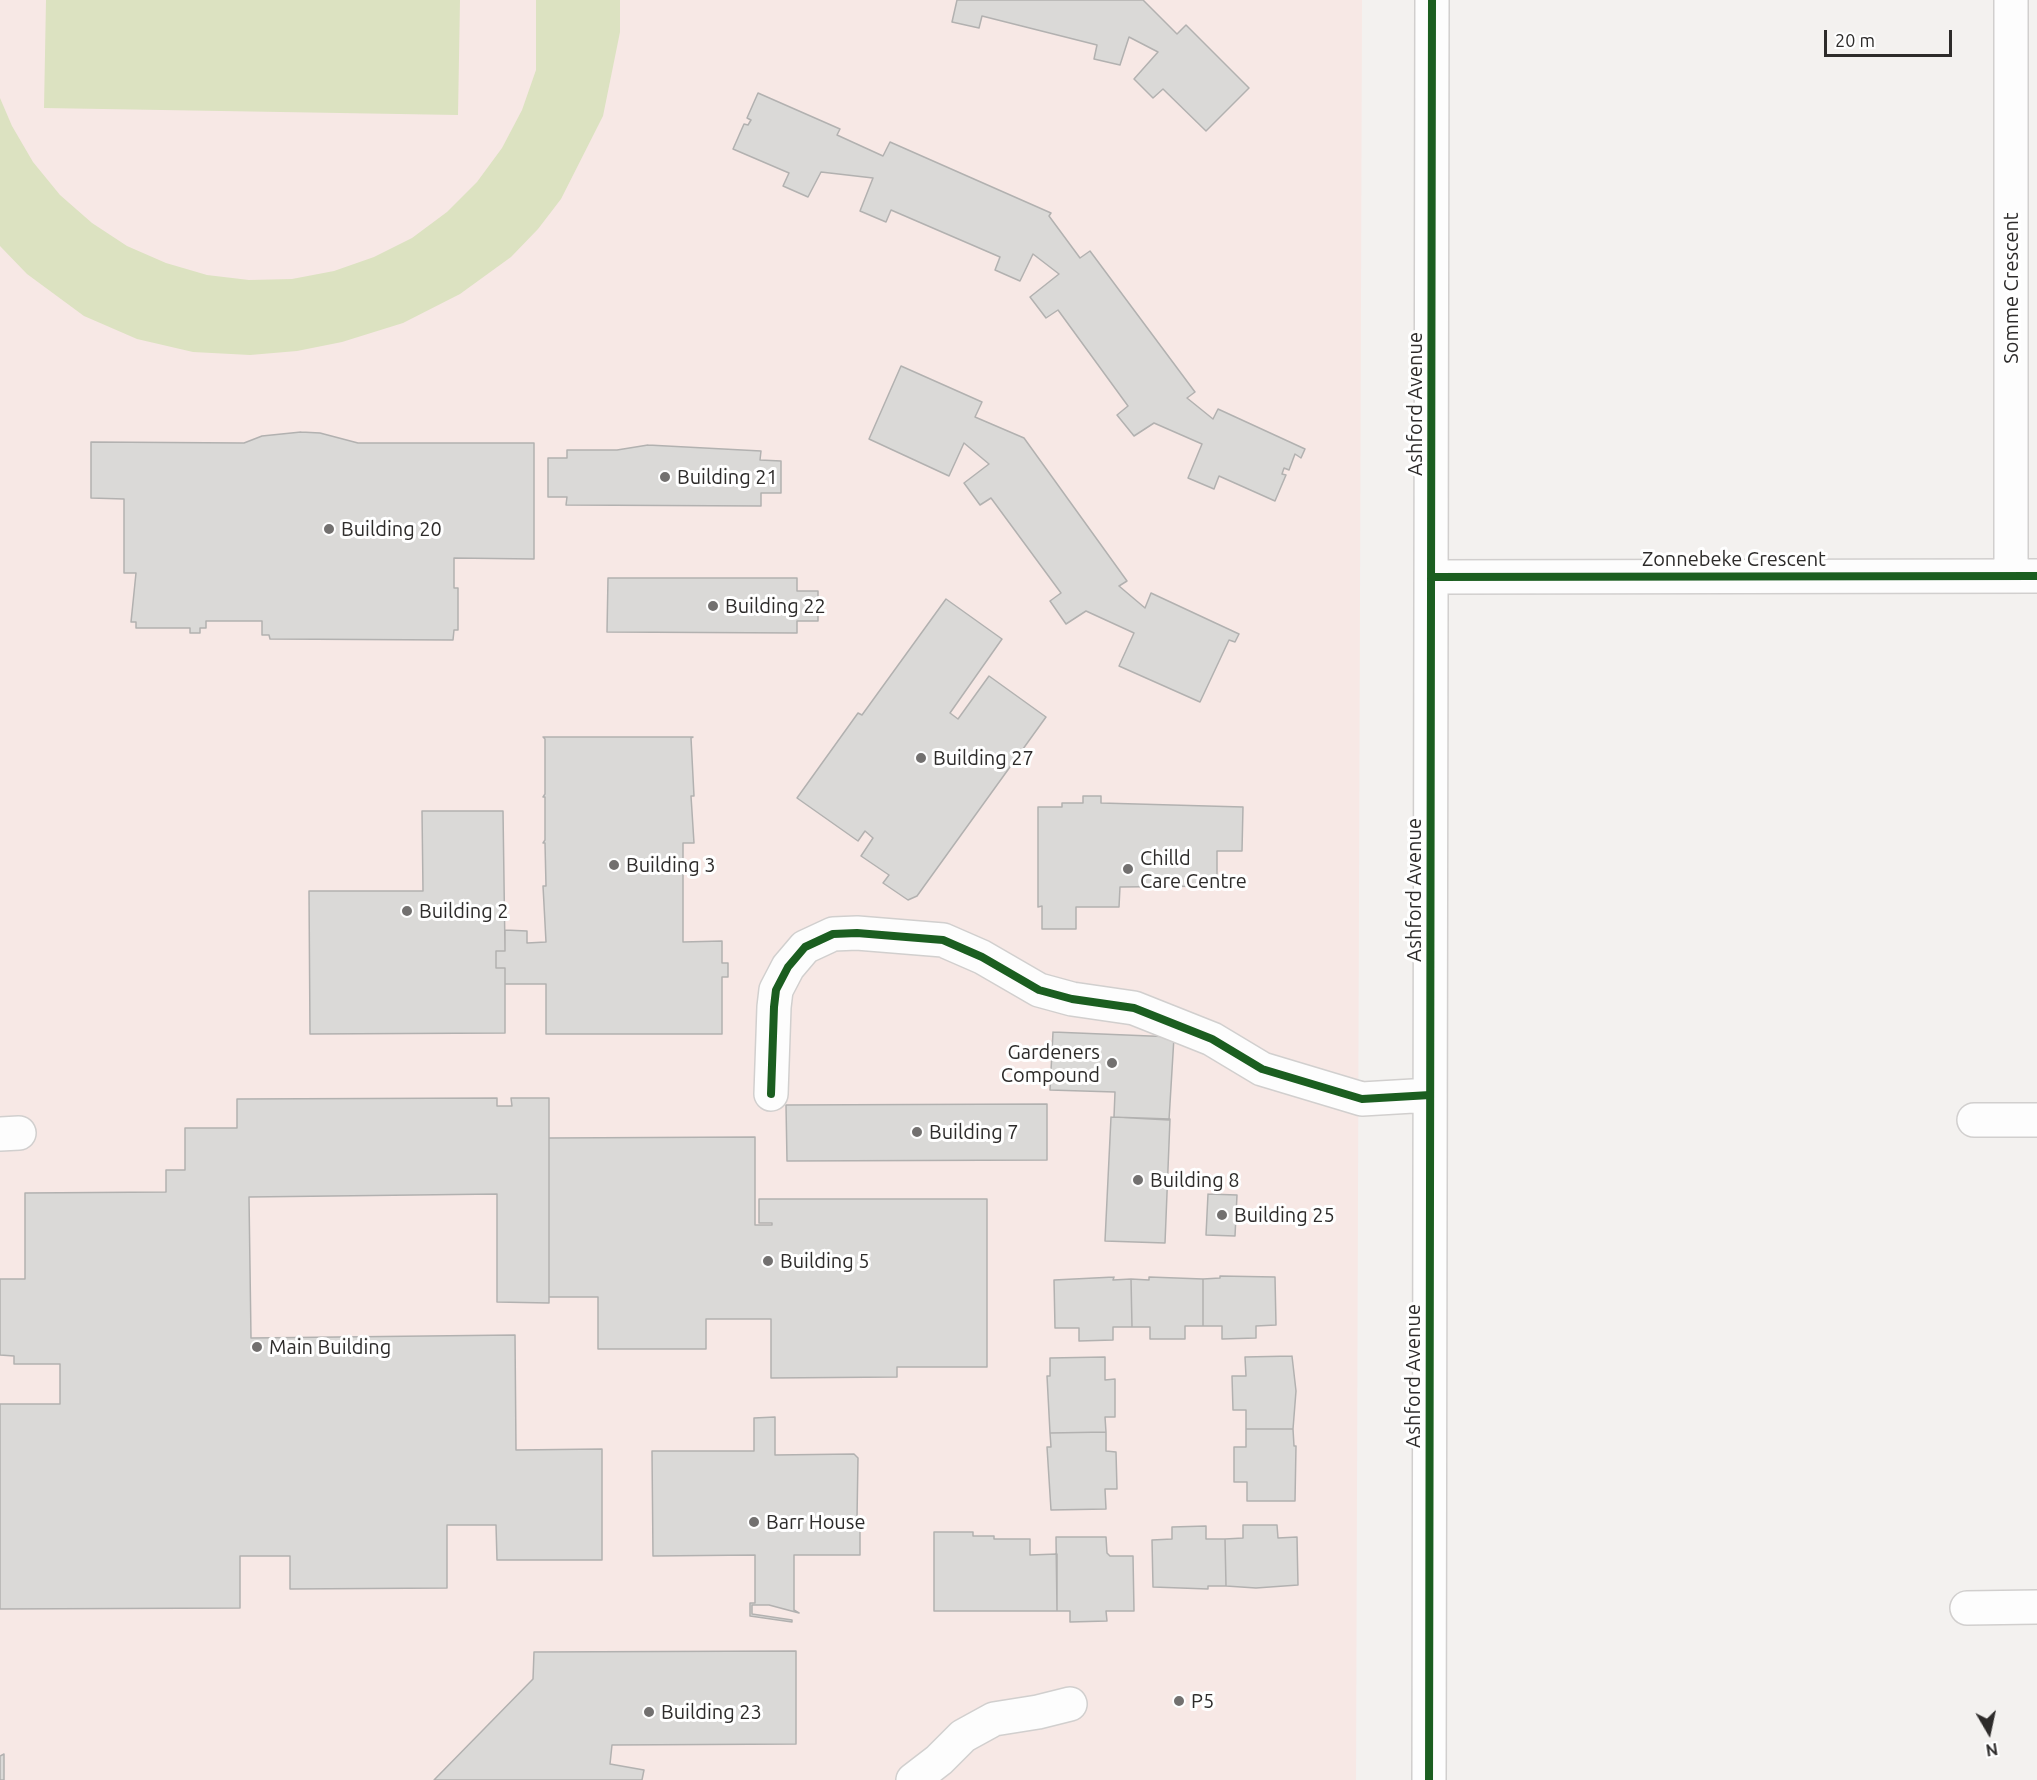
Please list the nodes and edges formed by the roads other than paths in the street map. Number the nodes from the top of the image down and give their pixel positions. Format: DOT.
graph roads {
  1 [pos="1432,0"];
  2 [pos="2011,0"];
  3 [pos="2024,70"];
  4 [pos="2024,575"];
  5 [pos="1432,577"];
  6 [pos="771,1094"];
  7 [pos="1430,1095"];
  8 [pos="1974,1120"];
  9 [pos="2037,1120"];
  10 [pos="2037,1607"];
  11 [pos="1967,1608"];
  12 [pos="1070,1704"];
  13 [pos="913,1780"];
  14 [pos="1429,1780"];
  1 -- 5 [label="street, Ashford Avenue"];
  2 -- 3 [label="street, Somme Crescent"];
  3 -- 4 [label="street, Somme Crescent"];
  4 -- 5 [label="street, Zonnebeke Crescent"];
  5 -- 7 [label="street, Ashford Avenue"];
  6 -- 7 [label="street"];
  7 -- 14 [label="street, Ashford Avenue"];
  8 -- 9 [label="street"];
  10 -- 11 [label="street"];
  12 -- 13 [label="street"];
}
